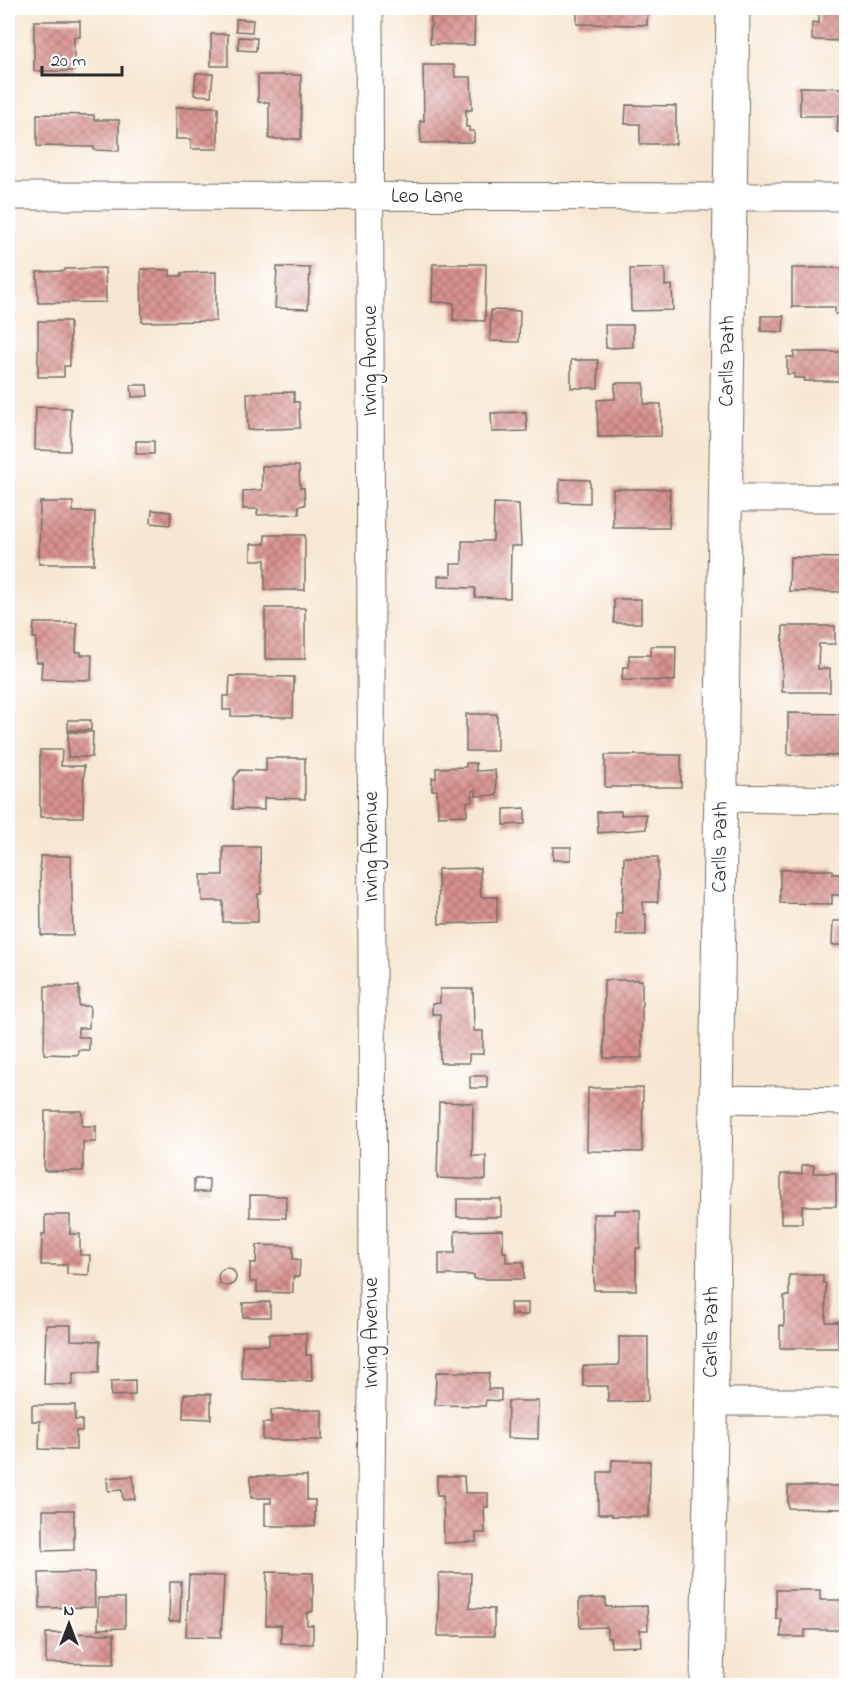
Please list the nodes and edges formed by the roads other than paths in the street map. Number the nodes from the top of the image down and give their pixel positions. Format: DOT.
graph roads {
  1 [pos="369,8"];
  2 [pos="733,8"];
  3 [pos="8,196"];
  4 [pos="370,196"];
  5 [pos="730,197"];
  6 [pos="846,197"];
  7 [pos="726,498"];
  8 [pos="846,498"];
  9 [pos="722,798"];
  10 [pos="846,800"];
  11 [pos="716,1099"];
  12 [pos="846,1101"];
  13 [pos="711,1402"];
  14 [pos="846,1402"];
  15 [pos="369,1686"];
  16 [pos="707,1686"];
  1 -- 4 [label="street, Irving Avenue"];
  2 -- 5 [label="street, Carlls Path"];
  3 -- 4 [label="street, Leo Lane"];
  4 -- 5 [label="street, Leo Lane"];
  4 -- 15 [label="street, Irving Avenue"];
  5 -- 6 [label="street, Leo Lane"];
  5 -- 7 [label="street, Carlls Path"];
  7 -- 8 [label="street"];
  7 -- 9 [label="street, Carlls Path"];
  9 -- 10 [label="street"];
  9 -- 11 [label="street, Carlls Path"];
  11 -- 12 [label="street"];
  11 -- 13 [label="street, Carlls Path"];
  13 -- 14 [label="street"];
  13 -- 16 [label="street, Carlls Path"];
}
